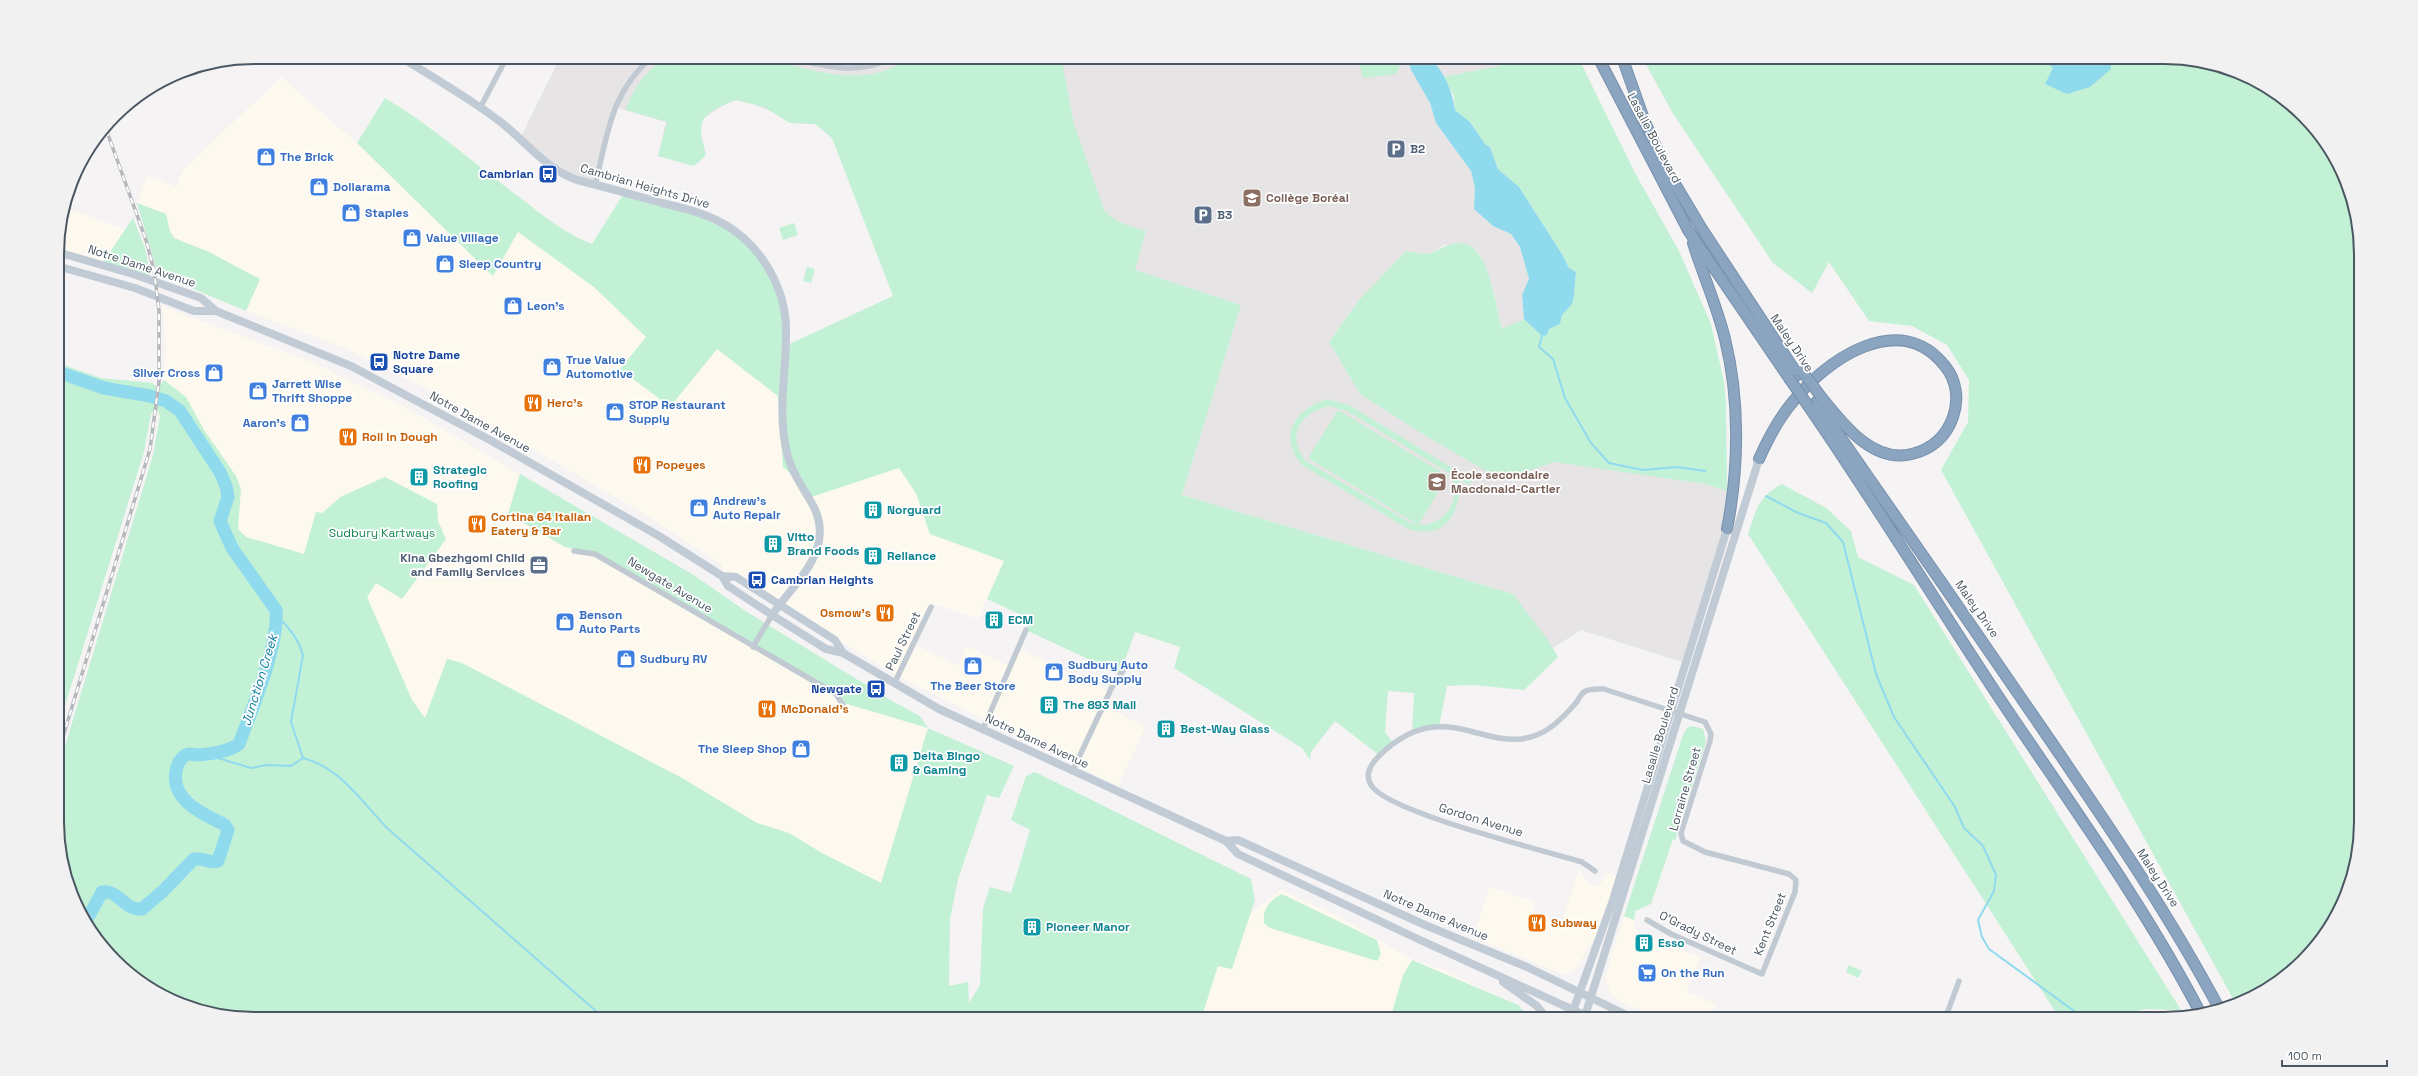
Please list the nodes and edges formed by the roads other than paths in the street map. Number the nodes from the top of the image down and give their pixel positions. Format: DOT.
graph roads {
  1 [pos="411,64"];
  2 [pos="503,64"];
  3 [pos="644,64"];
  4 [pos="821,64"];
  5 [pos="876,64"];
  6 [pos="1602,64"];
  7 [pos="1624,64"];
  8 [pos="480,108"];
  9 [pos="595,185"];
  10 [pos="1702,229"];
  11 [pos="1688,230"];
  12 [pos="64,254"];
  13 [pos="64,268"];
  14 [pos="216,311"];
  15 [pos="1796,375"];
  16 [pos="1816,402"];
  17 [pos="1759,459"];
  18 [pos="1727,530"];
  19 [pos="574,551"];
  20 [pos="722,576"];
  21 [pos="780,604"];
  22 [pos="931,607"];
  23 [pos="772,615"];
  24 [pos="1026,630"];
  25 [pos="753,647"];
  26 [pos="843,653"];
  27 [pos="1124,669"];
  28 [pos="894,684"];
  29 [pos="846,710"];
  30 [pos="1671,710"];
  31 [pos="1681,713"];
  32 [pos="982,729"];
  33 [pos="1073,770"];
  34 [pos="1368,778"];
  35 [pos="1226,841"];
  36 [pos="1595,871"];
  37 [pos="1796,880"];
  38 [pos="1647,920"];
  39 [pos="1488,971"];
  40 [pos="1762,974"];
  41 [pos="1959,981"];
  42 [pos="1580,992"];
  43 [pos="1592,998"];
  44 [pos="2217,1005"];
  45 [pos="1574,1009"];
  46 [pos="2198,1009"];
  47 [pos="1542,1012"];
  48 [pos="1573,1012"];
  49 [pos="1579,1012"];
  50 [pos="1589,1012"];
  51 [pos="1621,1012"];
  52 [pos="1948,1012"];
  1 -- 8 [label="main road, Cambrian Heights Drive"];
  2 -- 8 [label="street"];
  3 -- 9 [label="street"];
  4 -- 5 [label="street"];
  6 -- 11 [label="highway, Lasalle Boulevard"];
  7 -- 10 [label="highway, Lasalle Boulevard"];
  8 -- 9 [label="main road, Cambrian Heights Drive"];
  9 -- 21 [label="main road, Cambrian Heights Drive"];
  10 -- 15 [label="highway, Maley Drive"];
  11 -- 15 [label="highway, Maley Drive"];
  11 -- 18 [label="highway"];
  12 -- 14 [label="main road, Notre Dame Avenue"];
  13 -- 14 [label="main road, Notre Dame Avenue"];
  14 -- 20 [label="main road, Notre Dame Avenue"];
  15 -- 16 [label="highway, Maley Drive, bridge"];
  15 -- 16 [label="highway, bridge"];
  16 -- 17 [label="highway"];
  16 -- 44 [label="highway, Maley Drive"];
  16 -- 46 [label="highway, Maley Drive"];
  17 -- 31 [label="main road, Lasalle Boulevard"];
  18 -- 30 [label="main road, Lasalle Boulevard"];
  19 -- 25 [label="street, Newgate Avenue"];
  20 -- 21 [label="main road, Notre Dame Avenue"];
  20 -- 23 [label="main road, Notre Dame Avenue"];
  21 -- 23 [label="main road, Cambrian Heights Drive"];
  21 -- 26 [label="main road, Notre Dame Avenue"];
  22 -- 28 [label="street, Paul Street"];
  23 -- 25 [label="street"];
  23 -- 26 [label="main road, Notre Dame Avenue"];
  24 -- 32 [label="street"];
  25 -- 29 [label="street, Newgate Avenue"];
  26 -- 28 [label="main road, Notre Dame Avenue"];
  27 -- 33 [label="street"];
  28 -- 32 [label="main road, Notre Dame Avenue"];
  30 -- 31 [label="street, Lorraine Street"];
  30 -- 34 [label="street, Lorraine Street"];
  30 -- 42 [label="main road, Lasalle Boulevard"];
  31 -- 37 [label="street, Lorraine Street"];
  31 -- 43 [label="main road, Lasalle Boulevard"];
  32 -- 33 [label="main road, Notre Dame Avenue"];
  33 -- 35 [label="main road, Notre Dame Avenue"];
  34 -- 36 [label="street, Gordon Avenue"];
  35 -- 39 [label="main road, Notre Dame Avenue"];
  35 -- 42 [label="main road, Notre Dame Avenue"];
  37 -- 40 [label="street, Kent Street"];
  38 -- 40 [label="street, O'Grady Street"];
  39 -- 45 [label="main road, Notre Dame Avenue"];
  39 -- 47 [label="main road"];
  41 -- 52 [label="street"];
  42 -- 43 [label="main road, Notre Dame Avenue"];
  42 -- 45 [label="main road, Lasalle Boulevard"];
  43 -- 50 [label="main road, Lasalle Boulevard"];
  43 -- 51 [label="main road, Notre Dame Avenue"];
  45 -- 48 [label="main road, Lasalle Boulevard"];
  45 -- 49 [label="main road, Notre Dame Avenue"];
}
